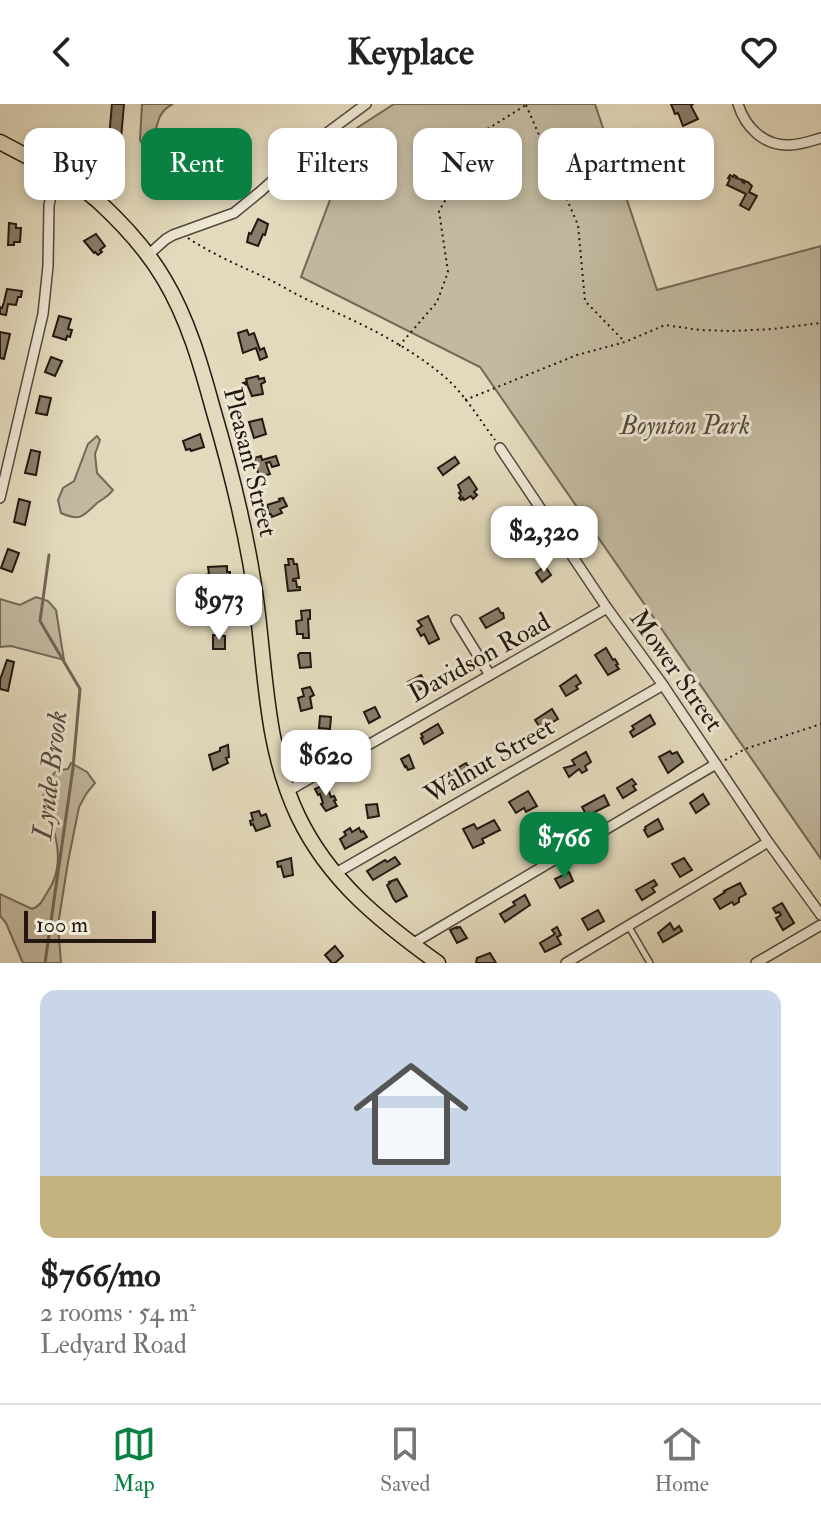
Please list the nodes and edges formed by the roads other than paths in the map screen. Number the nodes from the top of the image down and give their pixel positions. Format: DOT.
graph roads {
  1 [pos="366,104"];
  2 [pos="738,104"];
  3 [pos="821,138"];
  4 [pos="0,142"];
  5 [pos="24,155"];
  6 [pos="50,200"];
  7 [pos="96,200"];
  8 [pos="148,255"];
  9 [pos="500,448"];
  10 [pos="0,498"];
  11 [pos="607,608"];
  12 [pos="456,620"];
  13 [pos="490,675"];
  14 [pos="663,685"];
  15 [pos="716,764"];
  16 [pos="288,791"];
  17 [pos="768,842"];
  18 [pos="336,873"];
  19 [pos="821,915"];
  20 [pos="821,925"];
  21 [pos="629,926"];
  22 [pos="412,944"];
  23 [pos="438,963"];
  24 [pos="566,963"];
  25 [pos="650,963"];
  26 [pos="756,963"];
  1 -- 8 [label="street"];
  2 -- 3 [label="street"];
  4 -- 5 [label="main road, Pleasant Street"];
  6 -- 10 [label="street"];
  7 -- 8 [label="main road, Pleasant Street"];
  8 -- 16 [label="main road, Pleasant Street"];
  9 -- 11 [label="street, Mower Street"];
  11 -- 13 [label="street, Davidson Road"];
  11 -- 14 [label="street, Mower Street"];
  12 -- 13 [label="street"];
  13 -- 16 [label="street, Davidson Road"];
  14 -- 15 [label="street, Mower Street"];
  14 -- 18 [label="street, Walnut Street"];
  15 -- 17 [label="street, Mower Street"];
  15 -- 22 [label="street"];
  16 -- 18 [label="main road, Pleasant Street"];
  17 -- 19 [label="street, Mower Street"];
  17 -- 21 [label="street"];
  18 -- 22 [label="main road, Pleasant Street"];
  20 -- 26 [label="street"];
  21 -- 24 [label="street"];
  21 -- 25 [label="lane"];
  22 -- 23 [label="main road, Pleasant Street"];
}
